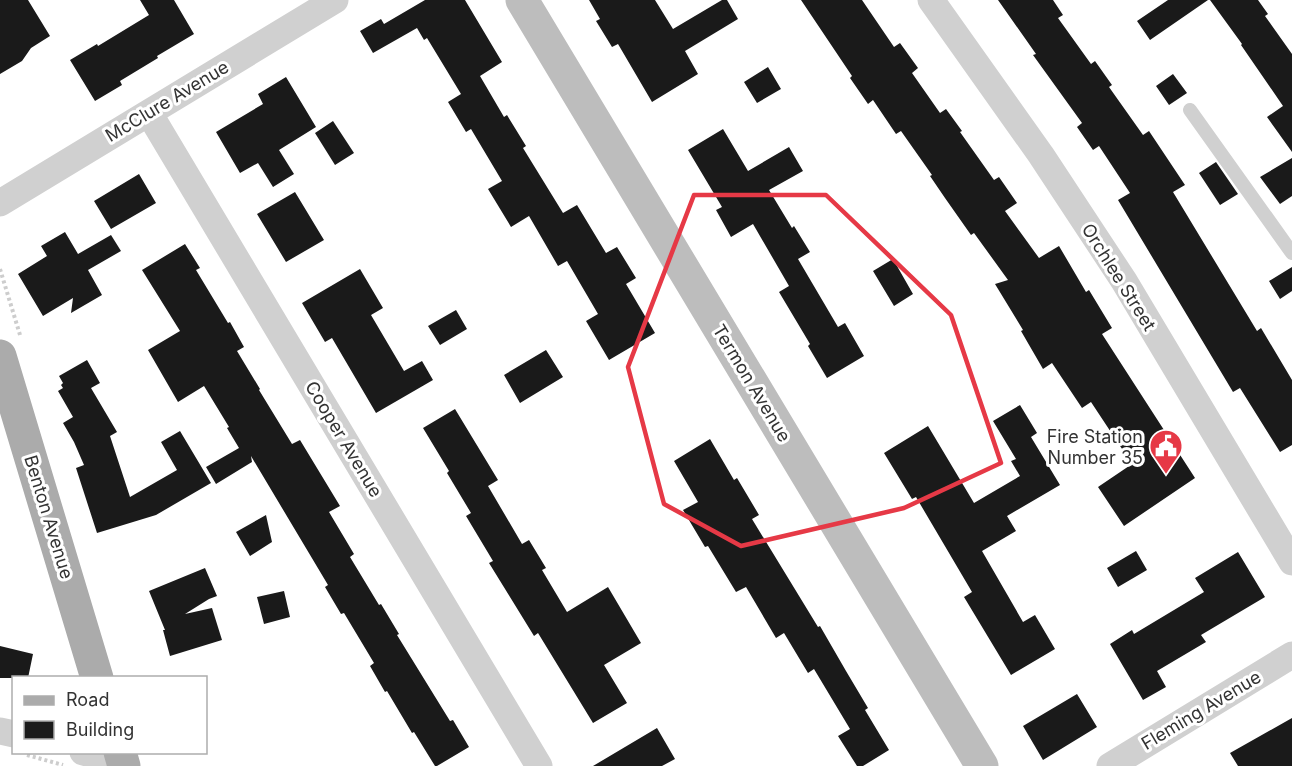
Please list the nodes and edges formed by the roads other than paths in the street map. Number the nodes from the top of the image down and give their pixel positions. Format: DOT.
graph roads {
  1 [pos="335,0"];
  2 [pos="522,0"];
  3 [pos="932,0"];
  4 [pos="1190,110"];
  5 [pos="149,113"];
  6 [pos="0,203"];
  7 [pos="1292,253"];
  8 [pos="0,356"];
  9 [pos="1292,562"];
  10 [pos="1292,655"];
  11 [pos="96,676"];
  12 [pos="539,766"];
  13 [pos="982,766"];
  14 [pos="1110,766"];
  1 -- 5 [label="street, McClure Avenue"];
  2 -- 13 [label="street, Termon Avenue"];
  3 -- 9 [label="street, Orchlee Street"];
  4 -- 7 [label="lane"];
  5 -- 6 [label="street, McClure Avenue"];
  5 -- 12 [label="street, Cooper Avenue"];
  8 -- 11 [label="main road, Benton Avenue"];
  10 -- 14 [label="street, Fleming Avenue"];
}
